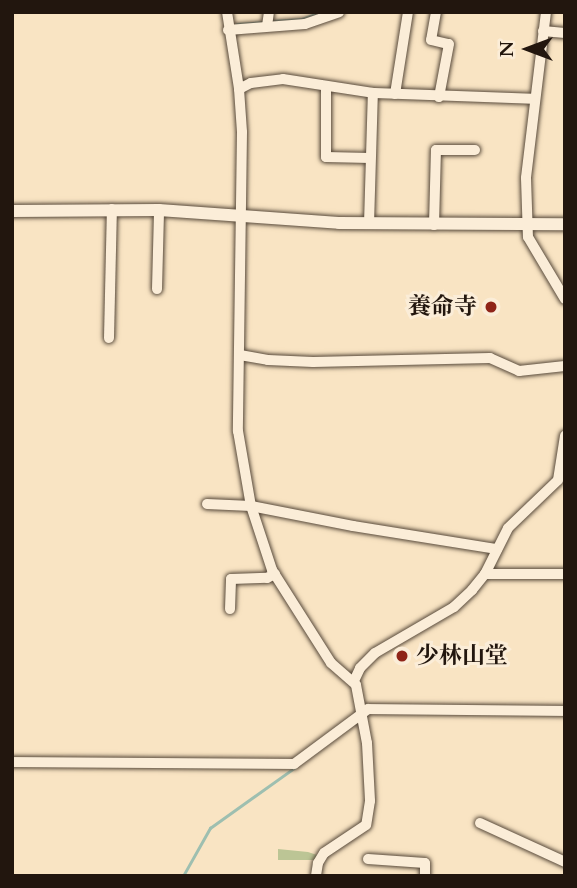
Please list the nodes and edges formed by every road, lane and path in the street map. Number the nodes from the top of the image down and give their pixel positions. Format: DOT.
graph roads {
  1 [pos="227,12"];
  2 [pos="269,12"];
  3 [pos="339,12"];
  4 [pos="408,12"];
  5 [pos="436,12"];
  6 [pos="546,12"];
  7 [pos="267,26"];
  8 [pos="229,30"];
  9 [pos="543,31"];
  10 [pos="565,33"];
  11 [pos="326,86"];
  12 [pos="239,89"];
  13 [pos="373,93"];
  14 [pos="395,94"];
  15 [pos="439,97"];
  16 [pos="534,99"];
  17 [pos="475,150"];
  18 [pos="370,158"];
  19 [pos="113,209"];
  20 [pos="159,210"];
  21 [pos="12,211"];
  22 [pos="239,215"];
  23 [pos="369,224"];
  24 [pos="565,224"];
  25 [pos="434,225"];
  26 [pos="528,225"];
  27 [pos="157,289"];
  28 [pos="565,299"];
  29 [pos="109,338"];
  30 [pos="240,355"];
  31 [pos="565,366"];
  32 [pos="565,436"];
  33 [pos="561,480"];
  34 [pos="207,504"];
  35 [pos="251,506"];
  36 [pos="497,549"];
  37 [pos="275,574"];
  38 [pos="485,574"];
  39 [pos="565,574"];
  40 [pos="230,608"];
  41 [pos="354,681"];
  42 [pos="565,711"];
  43 [pos="363,714"];
  44 [pos="12,762"];
  45 [pos="480,823"];
  46 [pos="368,859"];
  47 [pos="565,862"];
  48 [pos="316,876"];
  49 [pos="425,876"];
  1 -- 8 [label="street"];
  2 -- 7 [label="street"];
  3 -- 7 [label="street"];
  4 -- 14 [label="street"];
  5 -- 15 [label="street"];
  6 -- 9 [label="street"];
  7 -- 8 [label="street"];
  8 -- 12 [label="street"];
  9 -- 10 [label="street"];
  9 -- 16 [label="street"];
  11 -- 12 [label="street"];
  11 -- 13 [label="street"];
  11 -- 18 [label="street"];
  12 -- 22 [label="street"];
  13 -- 14 [label="street"];
  13 -- 18 [label="street"];
  14 -- 15 [label="street"];
  15 -- 16 [label="street"];
  16 -- 26 [label="street"];
  17 -- 25 [label="street"];
  18 -- 23 [label="street"];
  19 -- 20 [label="street"];
  19 -- 21 [label="street"];
  19 -- 29 [label="street"];
  20 -- 22 [label="street"];
  20 -- 27 [label="street"];
  22 -- 23 [label="street"];
  22 -- 30 [label="street"];
  23 -- 25 [label="street"];
  24 -- 26 [label="street"];
  25 -- 26 [label="street"];
  26 -- 28 [label="street"];
  30 -- 31 [label="street"];
  30 -- 35 [label="street"];
  32 -- 33 [label="street"];
  33 -- 36 [label="street"];
  34 -- 35 [label="street"];
  35 -- 36 [label="street"];
  35 -- 37 [label="street"];
  36 -- 38 [label="street"];
  37 -- 40 [label="street"];
  37 -- 41 [label="street"];
  38 -- 39 [label="street"];
  38 -- 41 [label="street"];
  41 -- 43 [label="street"];
  42 -- 43 [label="street"];
  43 -- 44 [label="street"];
  43 -- 48 [label="street"];
  45 -- 47 [label="street"];
  46 -- 49 [label="street"];
}
